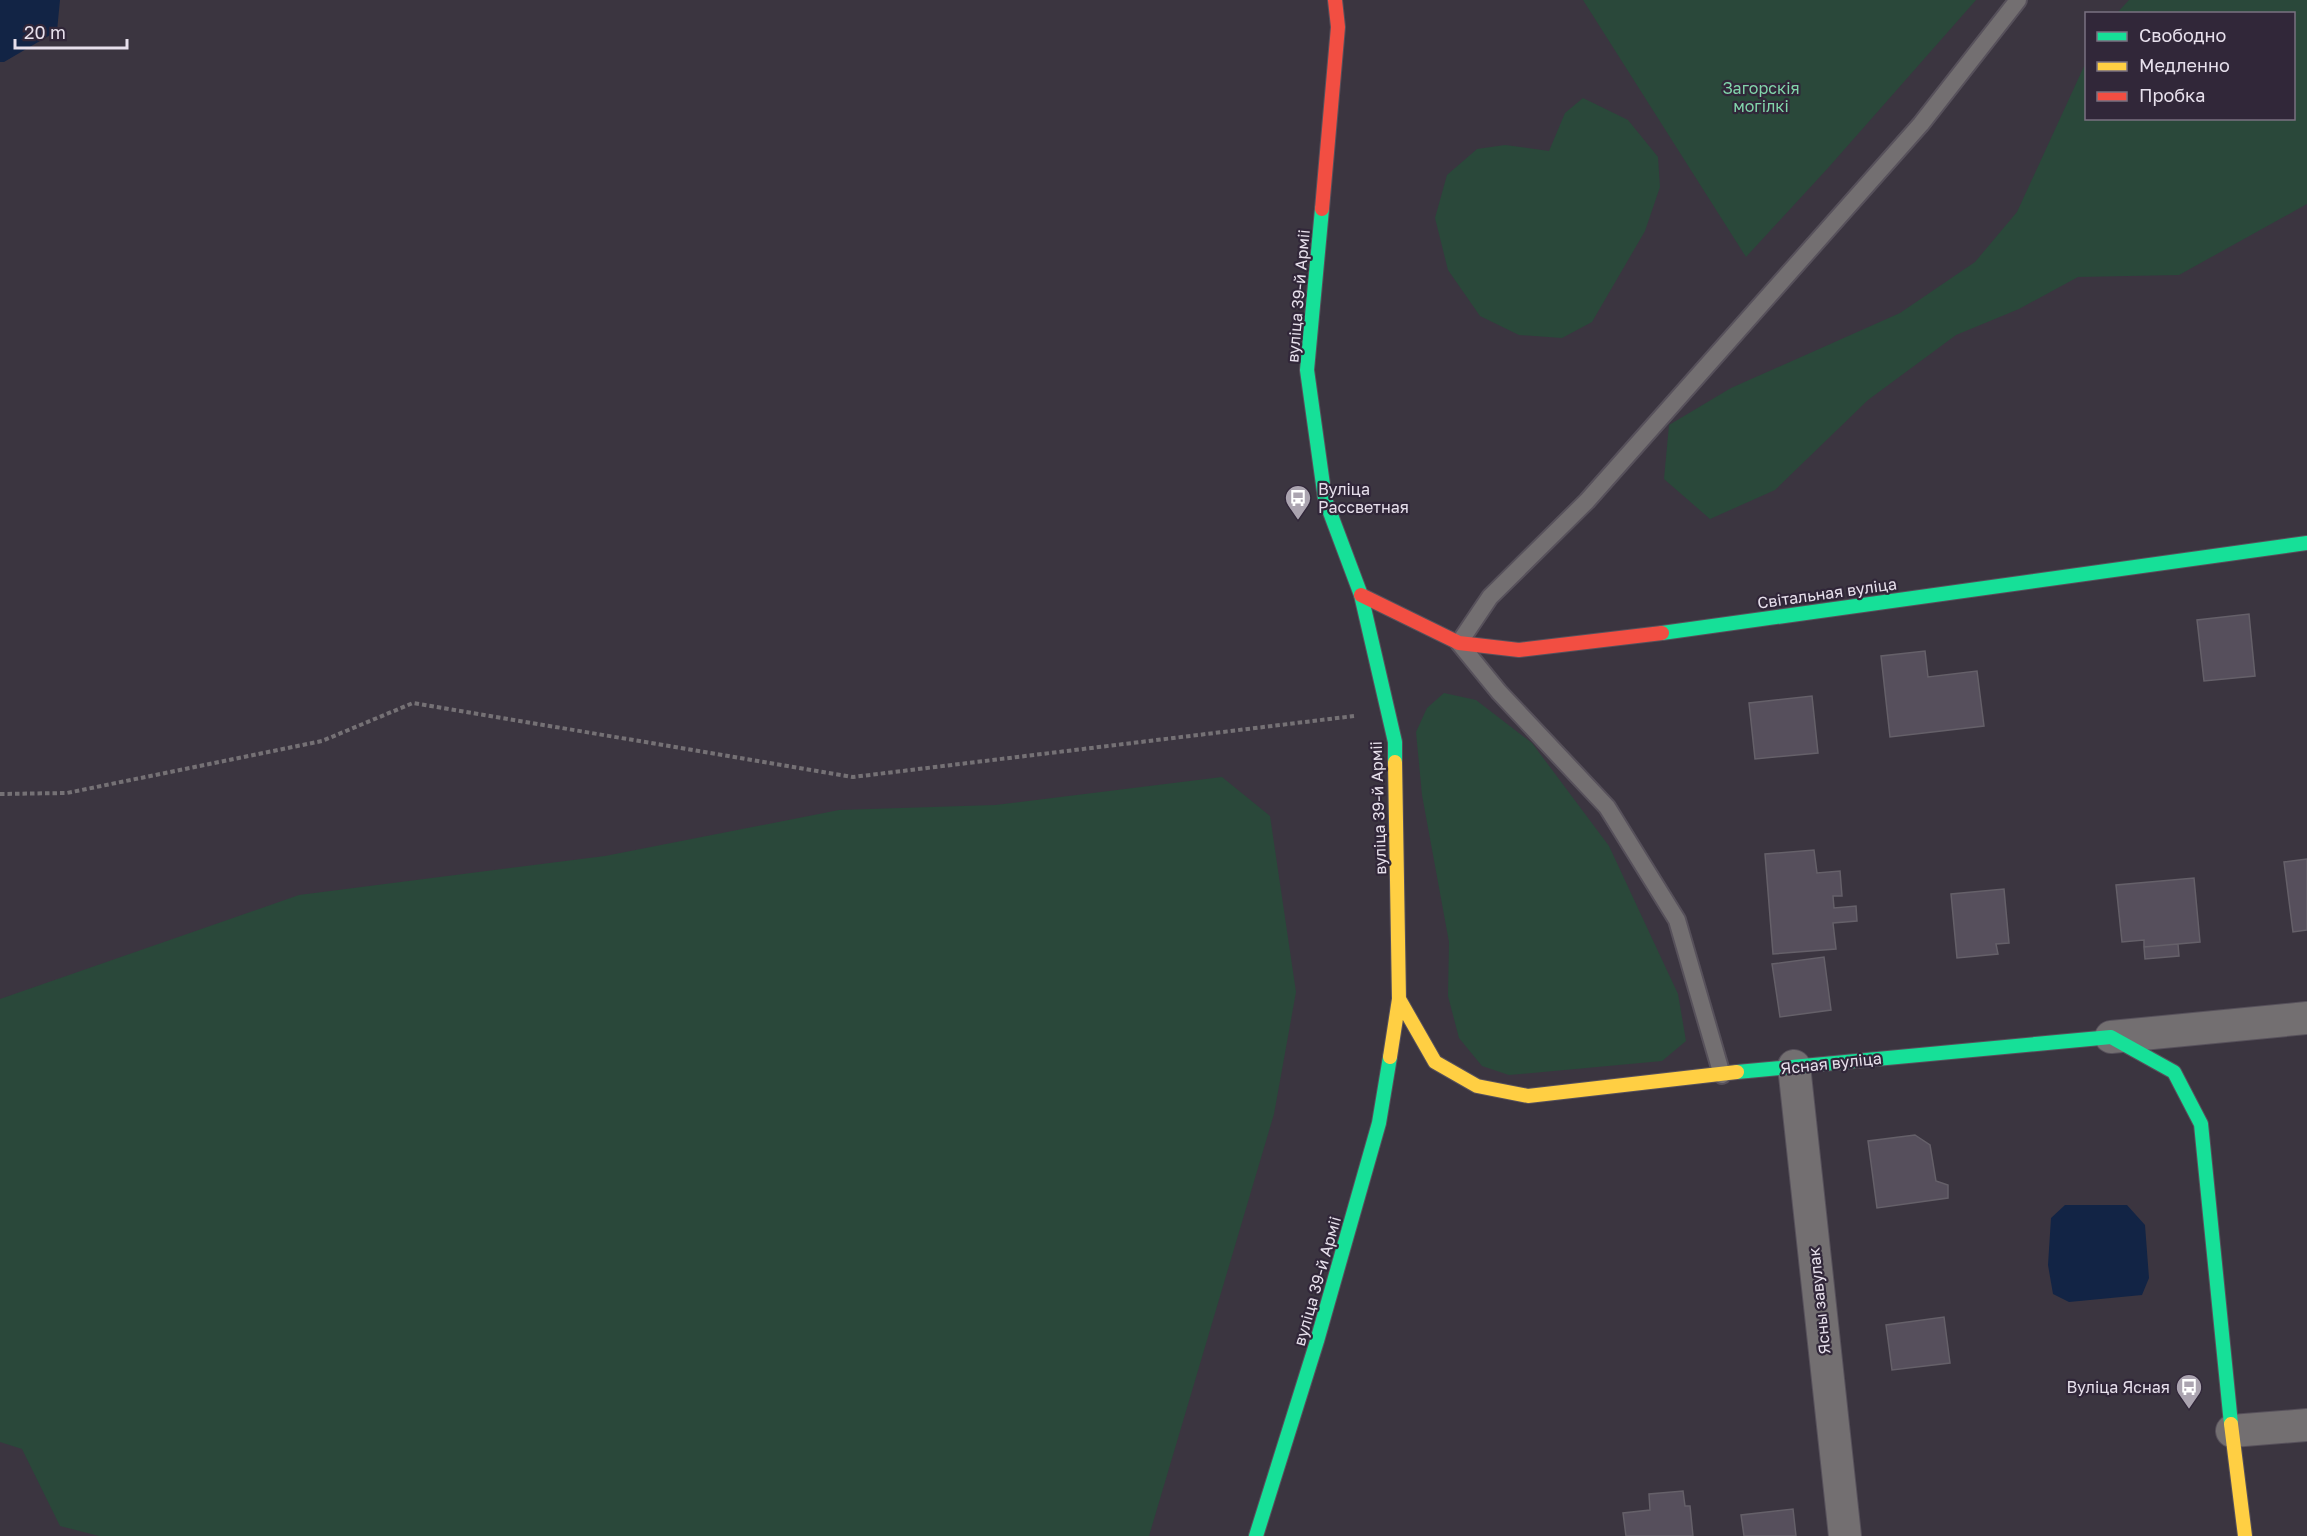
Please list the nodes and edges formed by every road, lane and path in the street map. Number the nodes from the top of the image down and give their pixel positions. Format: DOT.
graph roads {
  1 [pos="1335,0"];
  2 [pos="2018,0"];
  3 [pos="2307,543"];
  4 [pos="1361,596"];
  5 [pos="1459,643"];
  6 [pos="1387,712"];
  7 [pos="0,794"];
  8 [pos="1399,999"];
  9 [pos="2307,1018"];
  10 [pos="2111,1037"];
  11 [pos="1794,1066"];
  12 [pos="1722,1075"];
  13 [pos="2307,1425"];
  14 [pos="2232,1431"];
  15 [pos="1256,1536"];
  16 [pos="1845,1536"];
  17 [pos="2245,1536"];
  1 -- 4 [label="street, вуліца 39-й Арміі"];
  2 -- 5 [label="lane"];
  3 -- 5 [label="street, Світальная вуліца"];
  4 -- 5 [label="street, Світальная вуліца"];
  4 -- 6 [label="street, вуліца 39-й Арміі"];
  5 -- 12 [label="lane"];
  6 -- 7 [label="path"];
  6 -- 8 [label="street, вуліца 39-й Арміі"];
  8 -- 12 [label="street, Ясная вуліца"];
  8 -- 15 [label="street, вуліца 39-й Арміі"];
  9 -- 10 [label="street, Ясная вуліца"];
  10 -- 11 [label="street, Ясная вуліца"];
  10 -- 14 [label="street"];
  11 -- 12 [label="street, Ясная вуліца"];
  11 -- 16 [label="street, Ясны завулак"];
  13 -- 14 [label="street"];
  14 -- 17 [label="street"];
}
